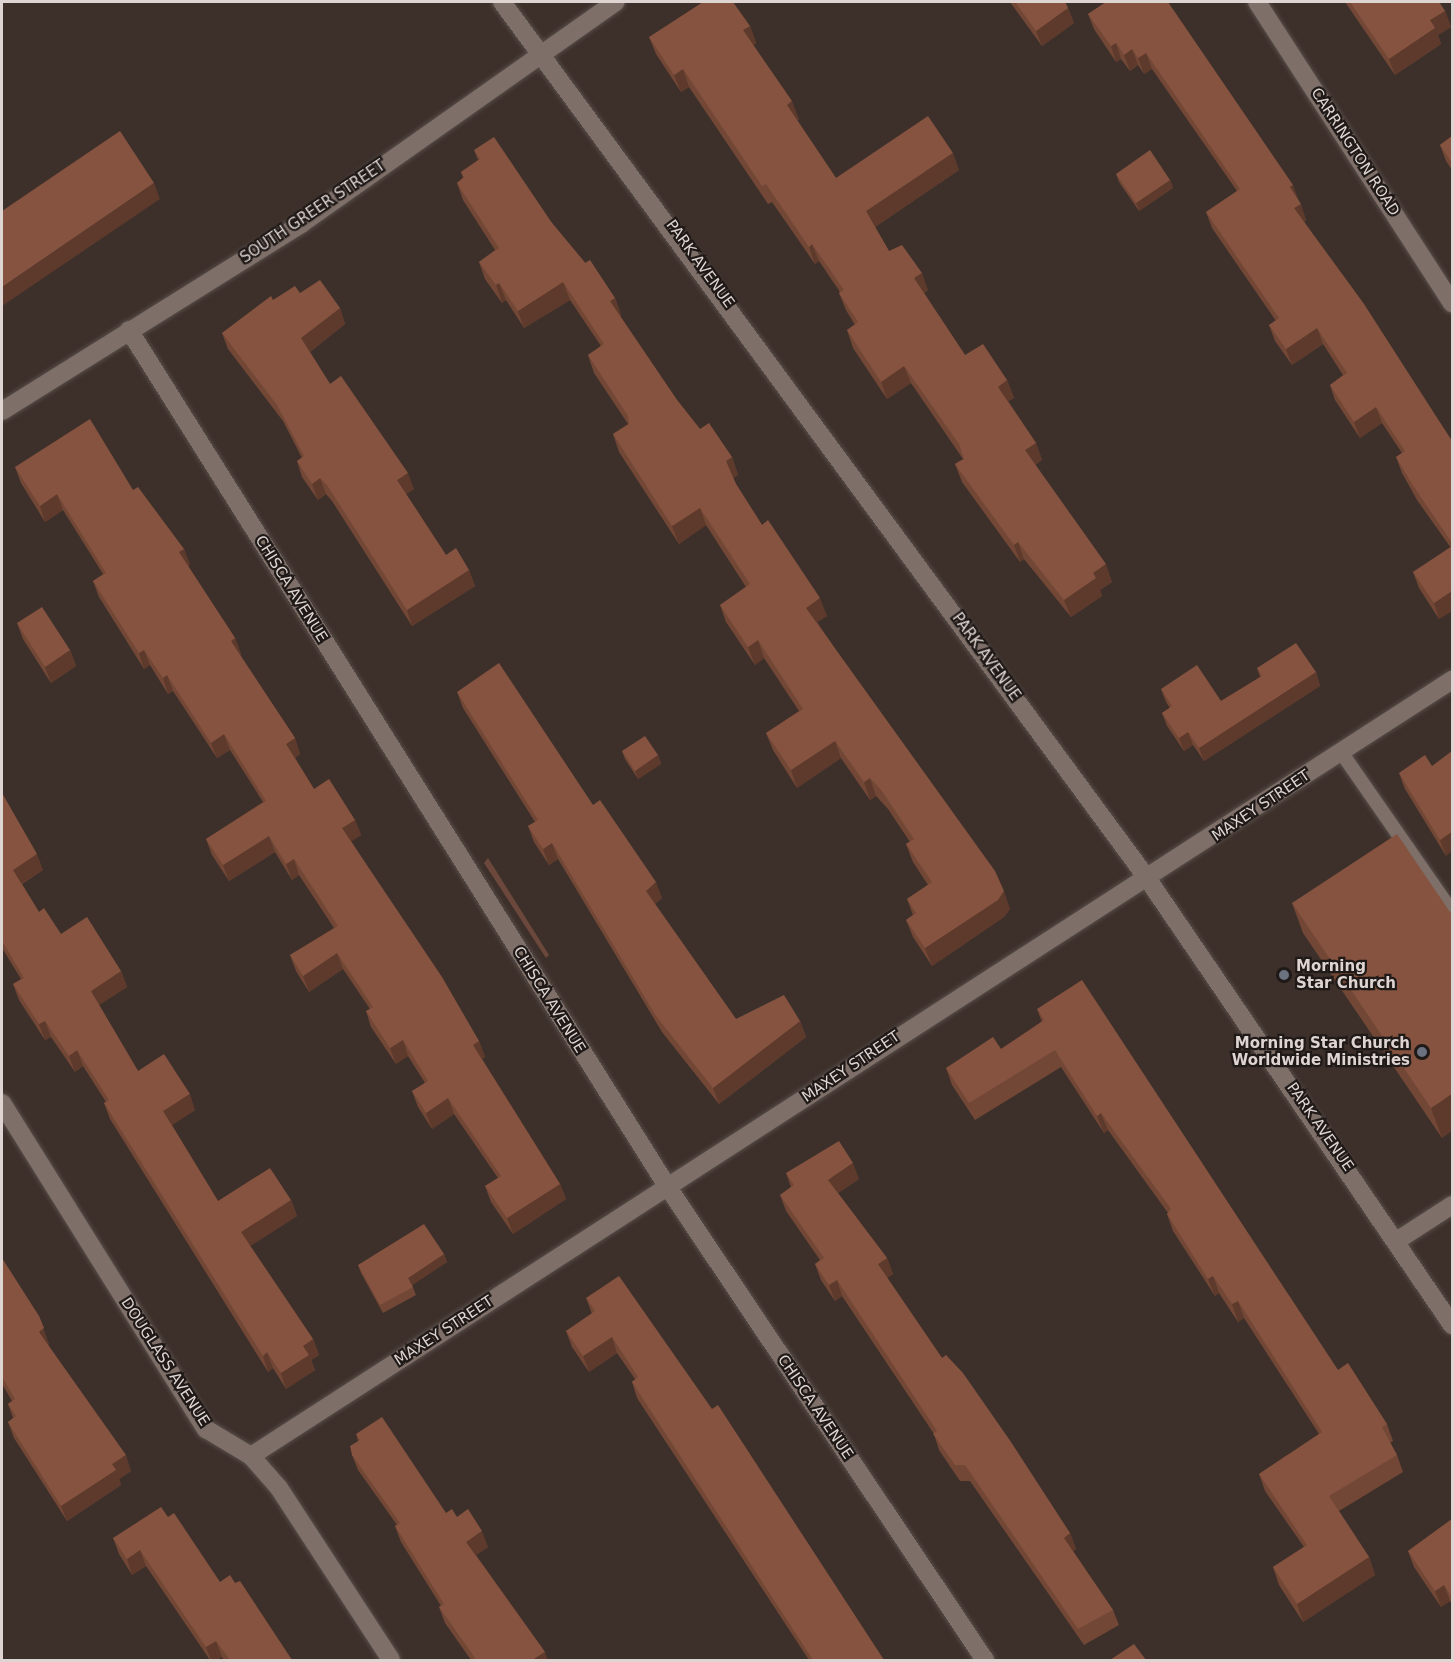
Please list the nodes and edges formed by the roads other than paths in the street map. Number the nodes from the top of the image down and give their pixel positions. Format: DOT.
graph roads {
  1 [pos="502,2"];
  2 [pos="616,2"];
  3 [pos="1257,2"];
  4 [pos="540,55"];
  5 [pos="1452,303"];
  6 [pos="129,330"];
  7 [pos="2,411"];
  8 [pos="1452,680"];
  9 [pos="1341,752"];
  10 [pos="1149,880"];
  11 [pos="1452,912"];
  12 [pos="2,1103"];
  13 [pos="667,1186"];
  14 [pos="1452,1205"];
  15 [pos="1398,1240"];
  16 [pos="1452,1325"];
  17 [pos="251,1456"];
  18 [pos="391,1660"];
  19 [pos="985,1660"];
  1 -- 4 [label="street, PARK AVENUE"];
  2 -- 4 [label="street, SOUTH GREER STREET"];
  3 -- 5 [label="street, CARRINGTON ROAD"];
  4 -- 6 [label="street, SOUTH GREER STREET"];
  4 -- 10 [label="street, PARK AVENUE"];
  6 -- 7 [label="street, SOUTH GREER STREET"];
  6 -- 13 [label="street, CHISCA AVENUE"];
  8 -- 9 [label="street, MAXEY STREET"];
  9 -- 10 [label="street, MAXEY STREET"];
  9 -- 11 [label="lane"];
  10 -- 13 [label="street, MAXEY STREET"];
  10 -- 15 [label="street, PARK AVENUE"];
  12 -- 17 [label="street, DOUGLASS AVENUE"];
  13 -- 17 [label="street, MAXEY STREET"];
  13 -- 19 [label="street, CHISCA AVENUE"];
  14 -- 15 [label="street"];
  15 -- 16 [label="street, PARK AVENUE"];
  17 -- 18 [label="street, DOUGLASS AVENUE"];
}
